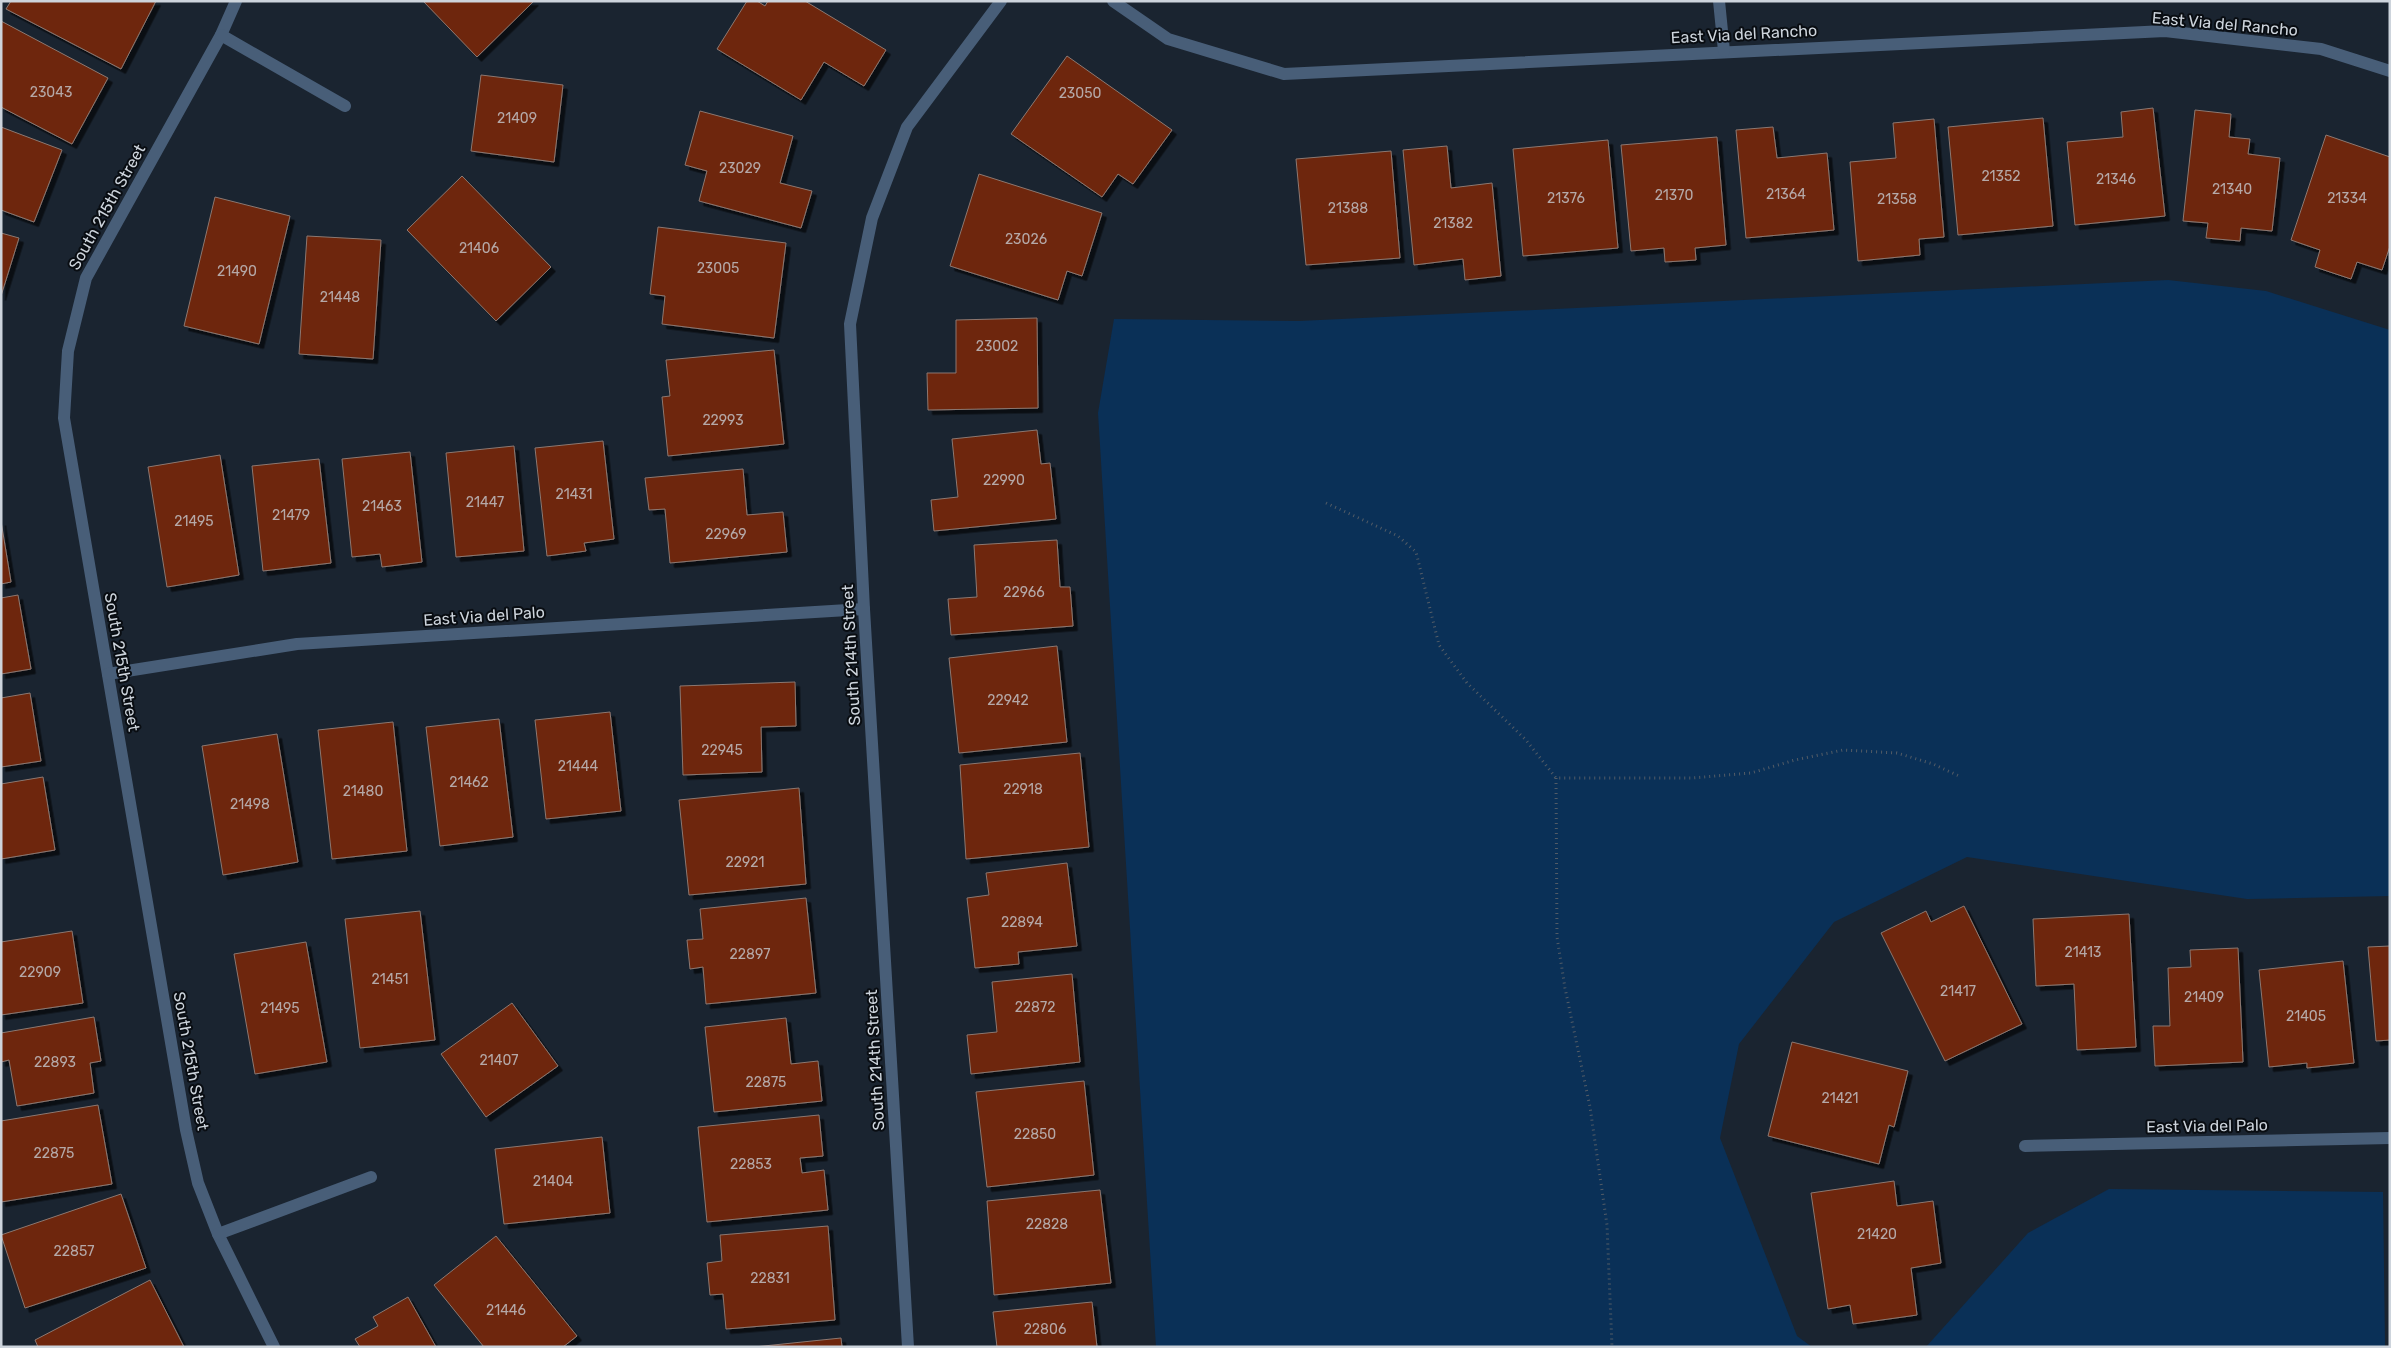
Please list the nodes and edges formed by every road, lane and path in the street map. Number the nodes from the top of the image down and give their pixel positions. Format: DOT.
graph roads {
  1 [pos="236,1"];
  2 [pos="1001,1"];
  3 [pos="1113,1"];
  4 [pos="1719,1"];
  5 [pos="221,35"];
  6 [pos="1724,51"];
  7 [pos="2390,70"];
  8 [pos="345,106"];
  9 [pos="1326,503"];
  10 [pos="864,609"];
  11 [pos="108,674"];
  12 [pos="1959,776"];
  13 [pos="1556,778"];
  14 [pos="2390,1138"];
  15 [pos="2025,1146"];
  16 [pos="371,1177"];
  17 [pos="218,1234"];
  18 [pos="274,1347"];
  19 [pos="908,1347"];
  20 [pos="1612,1347"];
  1 -- 5 [label="street, South 215th Street"];
  2 -- 10 [label="street, South 214th Street"];
  3 -- 6 [label="street, East Via del Rancho"];
  4 -- 6 [label="street"];
  5 -- 8 [label="street"];
  5 -- 11 [label="street, South 215th Street"];
  6 -- 7 [label="street, East Via del Rancho"];
  9 -- 13 [label="path"];
  10 -- 11 [label="street, East Via del Palo"];
  10 -- 19 [label="street, South 214th Street"];
  11 -- 17 [label="street, South 215th Street"];
  12 -- 13 [label="path"];
  13 -- 20 [label="path"];
  14 -- 15 [label="street, East Via del Palo"];
  16 -- 17 [label="street"];
  17 -- 18 [label="street, South 215th Street"];
}
